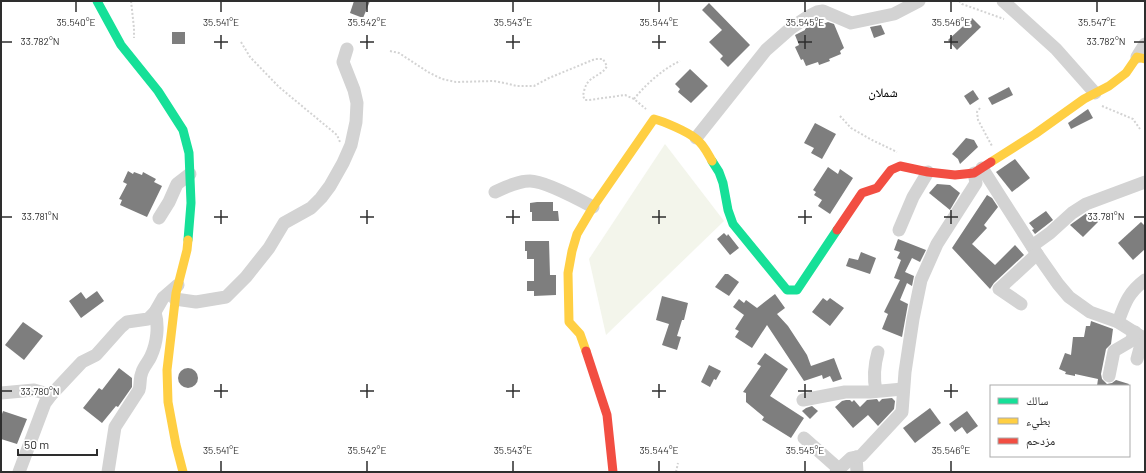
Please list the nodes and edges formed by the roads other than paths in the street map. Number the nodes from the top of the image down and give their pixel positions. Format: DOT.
graph roads {
  1 [pos="98,1"];
  2 [pos="919,1"];
  3 [pos="1003,1"];
  4 [pos="1145,44"];
  5 [pos="347,49"];
  6 [pos="1141,58"];
  7 [pos="1090,96"];
  8 [pos="696,138"];
  9 [pos="978,171"];
  10 [pos="928,172"];
  11 [pos="190,174"];
  12 [pos="1145,182"];
  13 [pos="495,192"];
  14 [pos="594,207"];
  15 [pos="158,218"];
  16 [pos="899,230"];
  17 [pos="1035,250"];
  18 [pos="1145,280"];
  19 [pos="178,285"];
  20 [pos="175,299"];
  21 [pos="1021,304"];
  22 [pos="155,312"];
  23 [pos="1118,322"];
  24 [pos="1141,336"];
  25 [pos="878,352"];
  26 [pos="1136,359"];
  27 [pos="1108,376"];
  28 [pos="903,389"];
  29 [pos="876,391"];
  30 [pos="1,393"];
  31 [pos="51,396"];
  32 [pos="803,400"];
  33 [pos="804,438"];
  34 [pos="856,457"];
  35 [pos="838,470"];
  36 [pos="19,472"];
  37 [pos="108,472"];
  38 [pos="183,472"];
  39 [pos="613,472"];
  40 [pos="857,472"];
  1 -- 11 [label="street"];
  2 -- 8 [label="street"];
  3 -- 7 [label="street"];
  4 -- 6 [label="street"];
  5 -- 20 [label="street"];
  6 -- 7 [label="street"];
  7 -- 9 [label="street"];
  8 -- 10 [label="street"];
  8 -- 14 [label="street"];
  9 -- 10 [label="street"];
  9 -- 17 [label="street"];
  9 -- 28 [label="street"];
  10 -- 16 [label="street"];
  11 -- 15 [label="street"];
  11 -- 19 [label="street"];
  12 -- 17 [label="street"];
  13 -- 14 [label="street"];
  14 -- 39 [label="street"];
  17 -- 21 [label="street"];
  17 -- 23 [label="street"];
  18 -- 23 [label="street"];
  19 -- 20 [label="street"];
  19 -- 22 [label="street"];
  20 -- 38 [label="street"];
  22 -- 31 [label="street"];
  22 -- 37 [label="street"];
  23 -- 24 [label="street"];
  24 -- 26 [label="street"];
  24 -- 27 [label="street"];
  25 -- 29 [label="street"];
  28 -- 29 [label="street"];
  28 -- 34 [label="street"];
  29 -- 32 [label="street"];
  30 -- 31 [label="street"];
  31 -- 36 [label="street"];
  33 -- 35 [label="street"];
  34 -- 35 [label="street"];
  34 -- 40 [label="street"];
}
